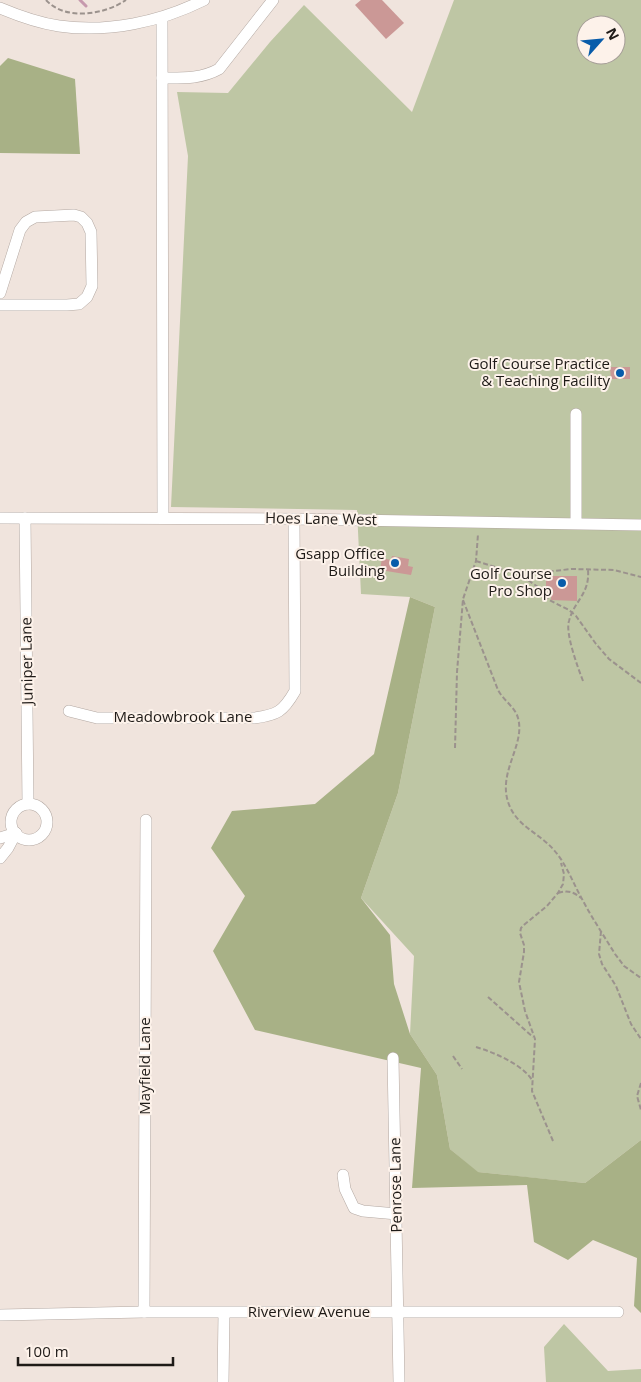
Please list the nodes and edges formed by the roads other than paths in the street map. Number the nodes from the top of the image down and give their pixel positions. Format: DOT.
graph roads {
  1 [pos="204,0"];
  2 [pos="273,0"];
  3 [pos="0,8"];
  4 [pos="162,18"];
  5 [pos="162,78"];
  6 [pos="0,293"];
  7 [pos="0,305"];
  8 [pos="576,414"];
  9 [pos="0,518"];
  10 [pos="25,518"];
  11 [pos="163,518"];
  12 [pos="294,519"];
  13 [pos="576,523"];
  14 [pos="641,525"];
  15 [pos="69,711"];
  16 [pos="28,804"];
  17 [pos="146,820"];
  18 [pos="16,833"];
  19 [pos="0,838"];
  20 [pos="0,858"];
  21 [pos="393,1058"];
  22 [pos="343,1175"];
  23 [pos="396,1214"];
  24 [pos="144,1312"];
  25 [pos="399,1312"];
  26 [pos="618,1312"];
  27 [pos="224,1313"];
  28 [pos="0,1315"];
  29 [pos="223,1382"];
  30 [pos="399,1382"];
  1 -- 4 [label="street"];
  2 -- 5 [label="street"];
  3 -- 4 [label="street"];
  4 -- 5 [label="street"];
  5 -- 11 [label="street"];
  6 -- 7 [label="street"];
  8 -- 13 [label="street"];
  9 -- 10 [label="street, Hoes Lane West"];
  10 -- 11 [label="street, Hoes Lane West"];
  10 -- 16 [label="street, Juniper Lane"];
  11 -- 12 [label="street, Hoes Lane West"];
  12 -- 13 [label="street, Hoes Lane West"];
  12 -- 15 [label="street, Meadowbrook Lane"];
  13 -- 14 [label="street, Hoes Lane West"];
  16 -- 18 [label="street"];
  16 -- 18 [label="street"];
  17 -- 24 [label="street, Mayfield Lane"];
  18 -- 19 [label="street"];
  18 -- 20 [label="street"];
  21 -- 23 [label="street, Penrose Lane"];
  22 -- 23 [label="street"];
  23 -- 25 [label="street, Penrose Lane"];
  24 -- 27 [label="street, Riverview Avenue"];
  24 -- 28 [label="street, Riverview Avenue"];
  25 -- 26 [label="street, Riverview Avenue"];
  25 -- 27 [label="street, Riverview Avenue"];
  25 -- 30 [label="street, Penrose Lane"];
  27 -- 29 [label="street"];
}
